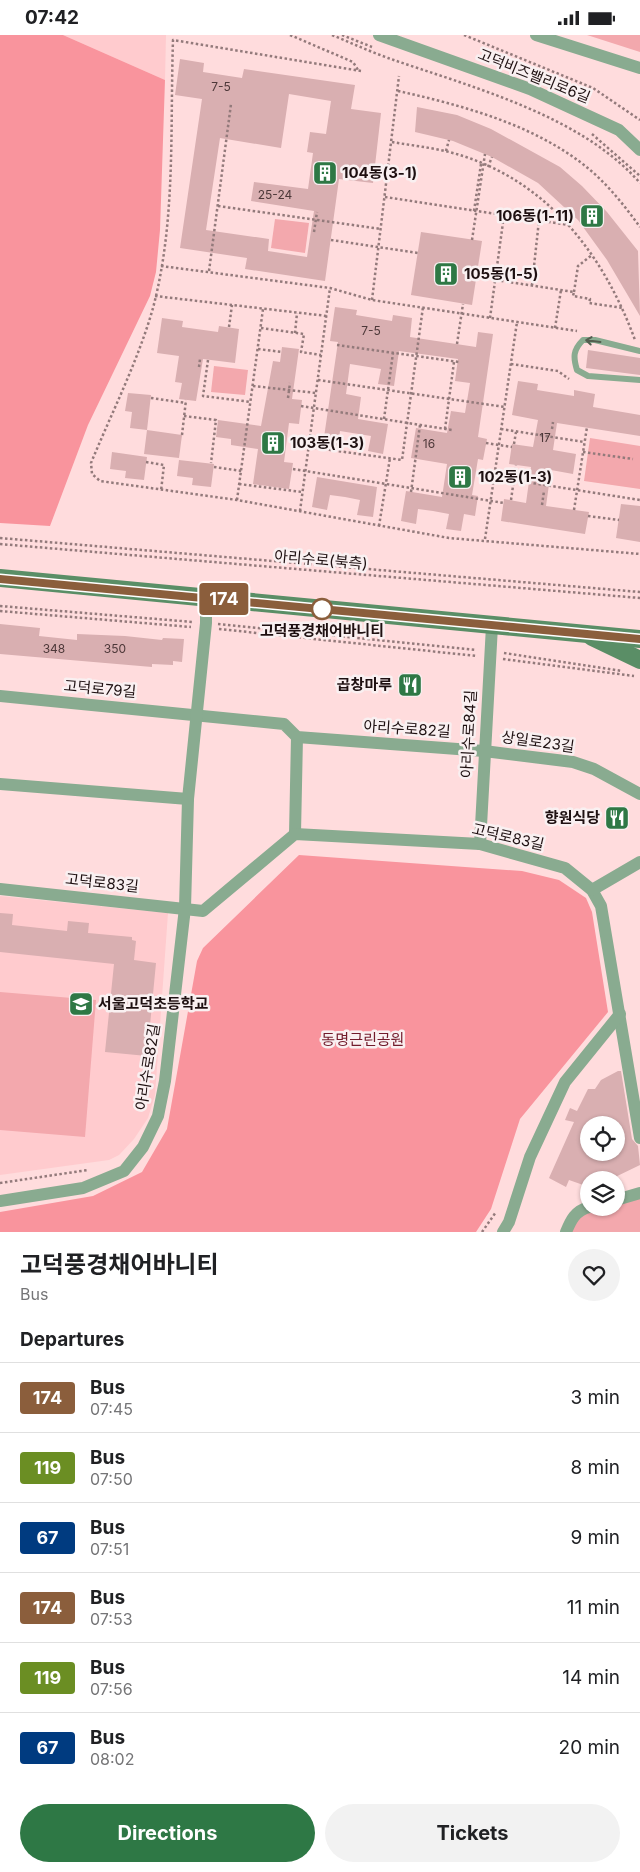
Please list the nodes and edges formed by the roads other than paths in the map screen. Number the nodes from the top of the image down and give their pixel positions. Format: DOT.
graph roads {
  1 [pos="379,35"];
  2 [pos="536,35"];
  3 [pos="640,68"];
  4 [pos="640,150"];
  5 [pos="640,351"];
  6 [pos="640,380"];
  7 [pos="0,579"];
  8 [pos="206,597"];
  9 [pos="492,626"];
  10 [pos="583,632"];
  11 [pos="640,639"];
  12 [pos="640,660"];
  13 [pos="0,696"];
  14 [pos="196,715"];
  15 [pos="297,737"];
  16 [pos="484,751"];
  17 [pos="0,784"];
  18 [pos="640,794"];
  19 [pos="188,799"];
  20 [pos="295,834"];
  21 [pos="480,843"];
  22 [pos="640,862"];
  23 [pos="0,889"];
  24 [pos="592,890"];
  25 [pos="185,908"];
  26 [pos="620,1014"];
  27 [pos="637,1101"];
  28 [pos="640,1138"];
  29 [pos="640,1193"];
  30 [pos="625,1197"];
  31 [pos="0,1201"];
  32 [pos="580,1211"];
  33 [pos="503,1232"];
  34 [pos="566,1232"];
  1 -- 4 [label="street, 고덕비즈밸리로6길"];
  2 -- 3 [label="street"];
  5 -- 6 [label="lane, one-way"];
  7 -- 8 [label="main road"];
  8 -- 9 [label="main road"];
  8 -- 14 [label="street, 아리수로82길"];
  9 -- 10 [label="main road"];
  9 -- 16 [label="street, 아리수로84길"];
  10 -- 11 [label="main road"];
  10 -- 12 [label="main road"];
  13 -- 14 [label="street, 고덕로79길"];
  14 -- 15 [label="street"];
  14 -- 19 [label="street, 아리수로82길"];
  15 -- 16 [label="street, 아리수로82길"];
  15 -- 20 [label="street"];
  16 -- 18 [label="street, 상일로23길"];
  16 -- 21 [label="street, 아리수로84길"];
  17 -- 19 [label="street"];
  19 -- 25 [label="street, 아리수로82길"];
  20 -- 21 [label="street, 고덕로83길"];
  20 -- 25 [label="street, 고덕로83길"];
  21 -- 24 [label="street, 고덕로83길"];
  22 -- 24 [label="street"];
  23 -- 25 [label="street, 고덕로83길"];
  24 -- 26 [label="street, 고덕로83길"];
  25 -- 31 [label="street, 아리수로82길"];
  26 -- 27 [label="street, 고덕로83길"];
  26 -- 33 [label="street"];
  27 -- 28 [label="street, 고덕로83길"];
  29 -- 30 [label="street"];
  32 -- 34 [label="street"];
}
